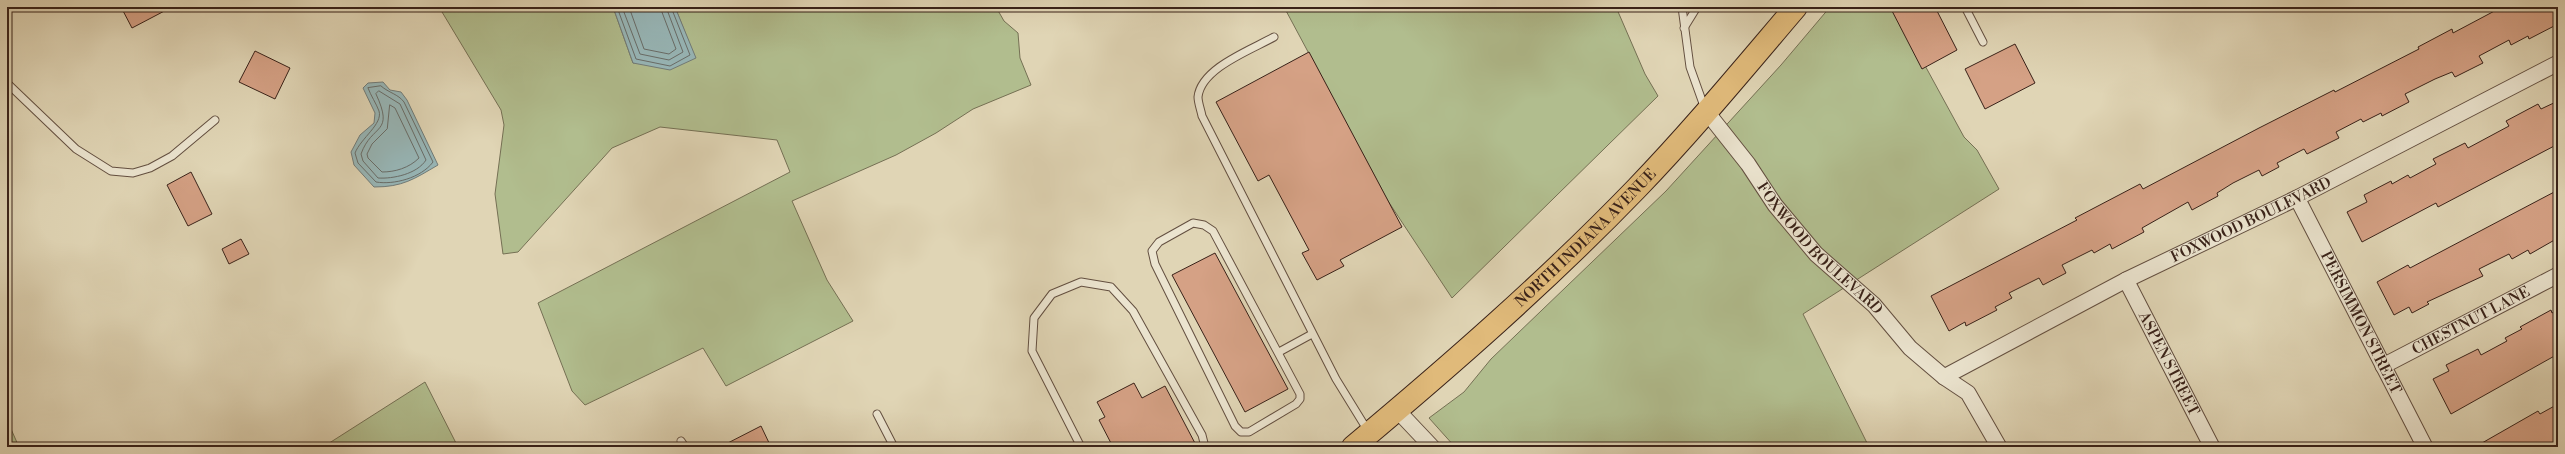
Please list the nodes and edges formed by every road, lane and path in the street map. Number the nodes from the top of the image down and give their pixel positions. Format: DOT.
graph roads {
  1 [pos="1682,7"];
  2 [pos="1697,7"];
  3 [pos="1796,7"];
  4 [pos="1965,7"];
  5 [pos="2294,7"];
  6 [pos="2310,7"];
  7 [pos="1684,28"];
  8 [pos="1274,37"];
  9 [pos="1983,42"];
  10 [pos="2558,63"];
  11 [pos="7,84"];
  12 [pos="1706,111"];
  13 [pos="215,120"];
  14 [pos="2297,198"];
  15 [pos="2558,275"];
  16 [pos="2126,280"];
  17 [pos="1312,334"];
  18 [pos="1279,352"];
  19 [pos="2383,366"];
  20 [pos="1944,378"];
  21 [pos="1397,410"];
  22 [pos="877,414"];
  23 [pos="1369,433"];
  24 [pos="894,447"];
  25 [pos="1080,447"];
  26 [pos="1205,447"];
  27 [pos="1353,447"];
  28 [pos="1432,447"];
  29 [pos="1999,447"];
  30 [pos="2212,447"];
  31 [pos="2425,447"];
  1 -- 7 [label="lane"];
  2 -- 7 [label="lane"];
  3 -- 12 [label="main road, NORTH INDIANA AVENUE"];
  4 -- 9 [label="lane"];
  5 -- 6 [label="path"];
  7 -- 12 [label="lane"];
  8 -- 17 [label="lane"];
  10 -- 14 [label="street, FOXWOOD BOULEVARD"];
  11 -- 13 [label="lane"];
  12 -- 20 [label="street, FOXWOOD BOULEVARD"];
  12 -- 21 [label="main road, NORTH INDIANA AVENUE"];
  14 -- 16 [label="street, FOXWOOD BOULEVARD"];
  14 -- 19 [label="street, PERSIMMON STREET"];
  15 -- 19 [label="street, CHESTNUT LANE"];
  16 -- 20 [label="street, FOXWOOD BOULEVARD"];
  16 -- 30 [label="street, ASPEN STREET"];
  17 -- 18 [label="lane"];
  17 -- 23 [label="lane"];
  18 -- 18 [label="lane"];
  19 -- 31 [label="street, PERSIMMON STREET"];
  20 -- 29 [label="street, FOXWOOD BOULEVARD"];
  21 -- 23 [label="main road, NORTH INDIANA AVENUE"];
  21 -- 28 [label="street"];
  22 -- 24 [label="lane"];
  23 -- 27 [label="main road, NORTH INDIANA AVENUE"];
  25 -- 26 [label="lane"];
}
